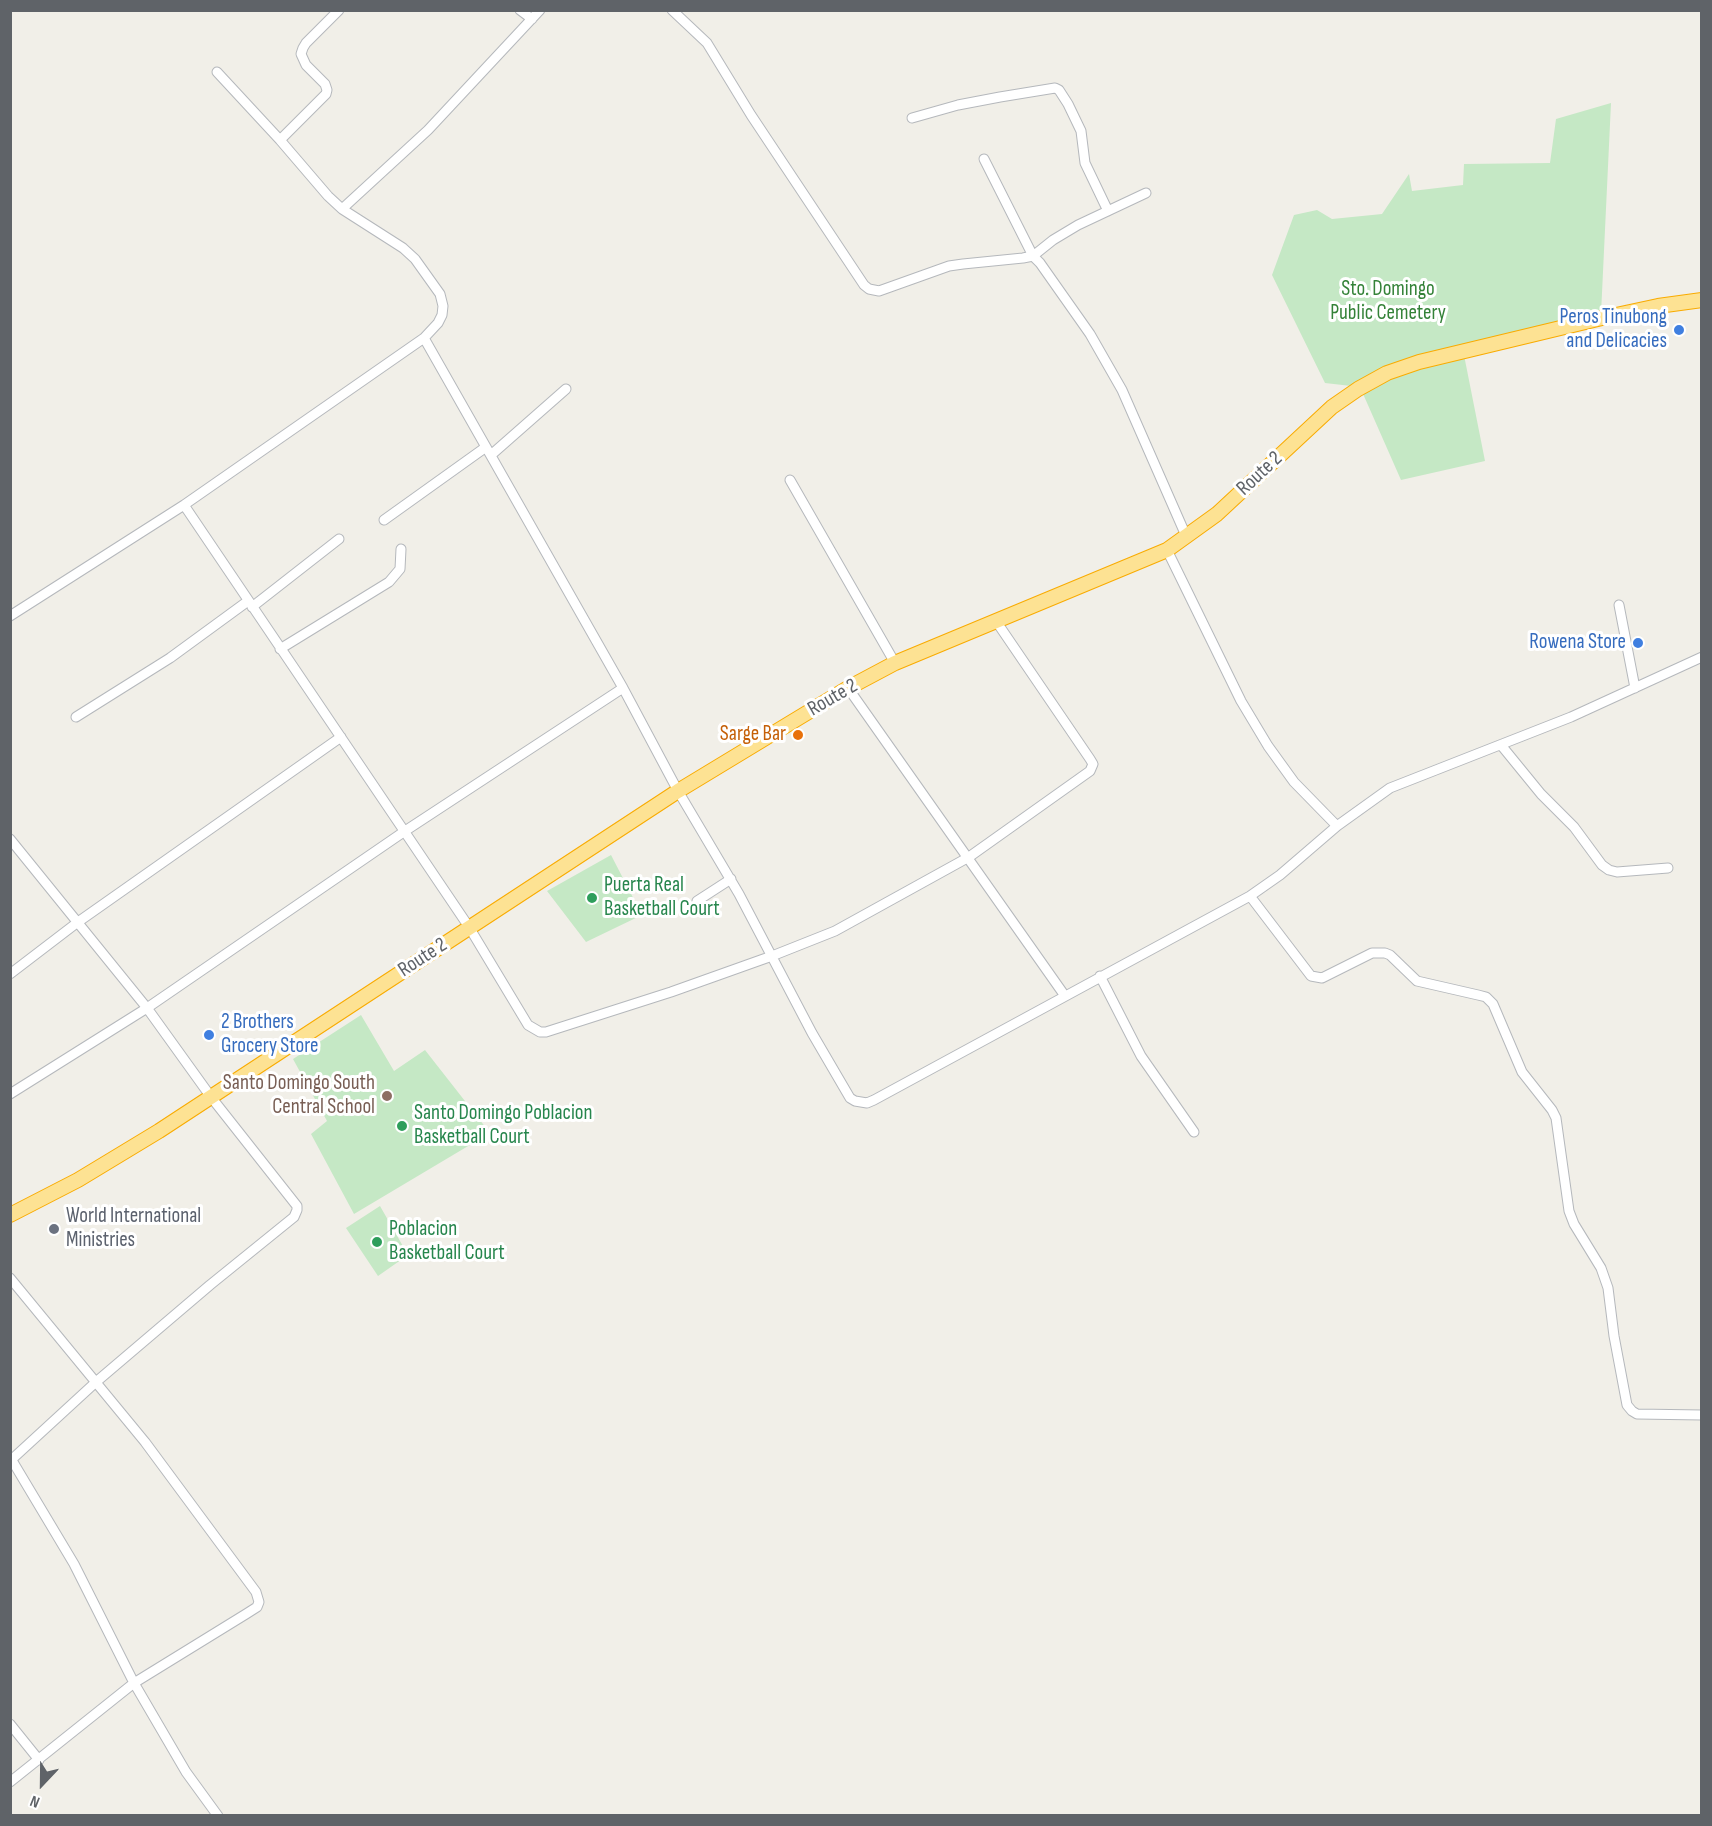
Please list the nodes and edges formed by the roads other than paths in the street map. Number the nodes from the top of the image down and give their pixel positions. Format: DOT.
graph roads {
  1 [pos="339,10"];
  2 [pos="520,10"];
  3 [pos="540,10"];
  4 [pos="678,12"];
  5 [pos="532,19"];
  6 [pos="217,72"];
  7 [pos="912,118"];
  8 [pos="280,140"];
  9 [pos="984,159"];
  10 [pos="1146,193"];
  11 [pos="342,209"];
  12 [pos="1108,211"];
  13 [pos="1034,255"];
  14 [pos="1701,300"];
  15 [pos="424,338"];
  16 [pos="566,389"];
  17 [pos="488,451"];
  18 [pos="790,480"];
  19 [pos="184,506"];
  20 [pos="384,520"];
  21 [pos="1187,538"];
  22 [pos="339,539"];
  23 [pos="401,549"];
  24 [pos="1167,550"];
  25 [pos="250,604"];
  26 [pos="1620,605"];
  27 [pos="10,616"];
  28 [pos="996,621"];
  29 [pos="280,649"];
  30 [pos="1701,657"];
  31 [pos="895,663"];
  32 [pos="623,688"];
  33 [pos="848,688"];
  34 [pos="1635,688"];
  35 [pos="76,717"];
  36 [pos="341,737"];
  37 [pos="1501,745"];
  38 [pos="678,791"];
  39 [pos="1337,826"];
  40 [pos="405,831"];
  41 [pos="10,839"];
  42 [pos="969,857"];
  43 [pos="1668,868"];
  44 [pos="731,879"];
  45 [pos="1250,896"];
  46 [pos="697,901"];
  47 [pos="78,922"];
  48 [pos="469,927"];
  49 [pos="772,956"];
  50 [pos="10,974"];
  51 [pos="1100,976"];
  52 [pos="1065,996"];
  53 [pos="147,1008"];
  54 [pos="10,1095"];
  55 [pos="211,1097"];
  56 [pos="1194,1132"];
  57 [pos="10,1215"];
  58 [pos="10,1278"];
  59 [pos="96,1382"];
  60 [pos="1701,1415"];
  61 [pos="11,1459"];
  62 [pos="134,1683"];
  63 [pos="10,1724"];
  64 [pos="39,1760"];
  65 [pos="10,1782"];
  66 [pos="218,1815"];
  1 -- 8 [label="street"];
  2 -- 5 [label="street"];
  3 -- 5 [label="street"];
  4 -- 13 [label="street"];
  5 -- 11 [label="street"];
  6 -- 8 [label="street"];
  7 -- 12 [label="street"];
  8 -- 11 [label="street"];
  9 -- 13 [label="street"];
  10 -- 12 [label="street"];
  11 -- 15 [label="street"];
  12 -- 13 [label="street"];
  13 -- 21 [label="street"];
  14 -- 21 [label="highway, Route 2"];
  15 -- 17 [label="street"];
  15 -- 19 [label="street"];
  16 -- 17 [label="street"];
  17 -- 20 [label="street"];
  17 -- 32 [label="street"];
  18 -- 31 [label="street"];
  19 -- 25 [label="street"];
  19 -- 27 [label="street"];
  21 -- 24 [label="highway, Route 2"];
  22 -- 25 [label="street"];
  23 -- 29 [label="street"];
  24 -- 28 [label="highway, Route 2"];
  24 -- 39 [label="street"];
  25 -- 29 [label="street"];
  25 -- 35 [label="street"];
  26 -- 34 [label="street"];
  28 -- 31 [label="highway, Route 2"];
  28 -- 42 [label="street"];
  29 -- 36 [label="street"];
  30 -- 34 [label="street"];
  31 -- 33 [label="highway, Route 2"];
  32 -- 38 [label="street"];
  32 -- 40 [label="street"];
  33 -- 38 [label="highway, Route 2"];
  33 -- 42 [label="street"];
  34 -- 37 [label="street"];
  36 -- 40 [label="street"];
  36 -- 47 [label="street"];
  37 -- 39 [label="street"];
  37 -- 43 [label="street"];
  38 -- 44 [label="street"];
  38 -- 48 [label="highway, Route 2"];
  39 -- 45 [label="street"];
  40 -- 48 [label="street"];
  40 -- 53 [label="street"];
  41 -- 47 [label="street"];
  42 -- 49 [label="street"];
  42 -- 52 [label="street"];
  44 -- 46 [label="street"];
  44 -- 49 [label="street"];
  45 -- 51 [label="street"];
  45 -- 60 [label="street"];
  47 -- 50 [label="street"];
  47 -- 53 [label="street"];
  48 -- 49 [label="street"];
  48 -- 55 [label="highway, Route 2"];
  49 -- 52 [label="street"];
  51 -- 52 [label="street"];
  51 -- 56 [label="street"];
  53 -- 54 [label="street"];
  53 -- 55 [label="street"];
  55 -- 57 [label="highway, Route 2"];
  55 -- 59 [label="street"];
  58 -- 59 [label="street"];
  59 -- 61 [label="street"];
  59 -- 62 [label="street"];
  61 -- 62 [label="street"];
  62 -- 64 [label="street"];
  62 -- 66 [label="street"];
  63 -- 64 [label="street"];
  64 -- 65 [label="street"];
}
